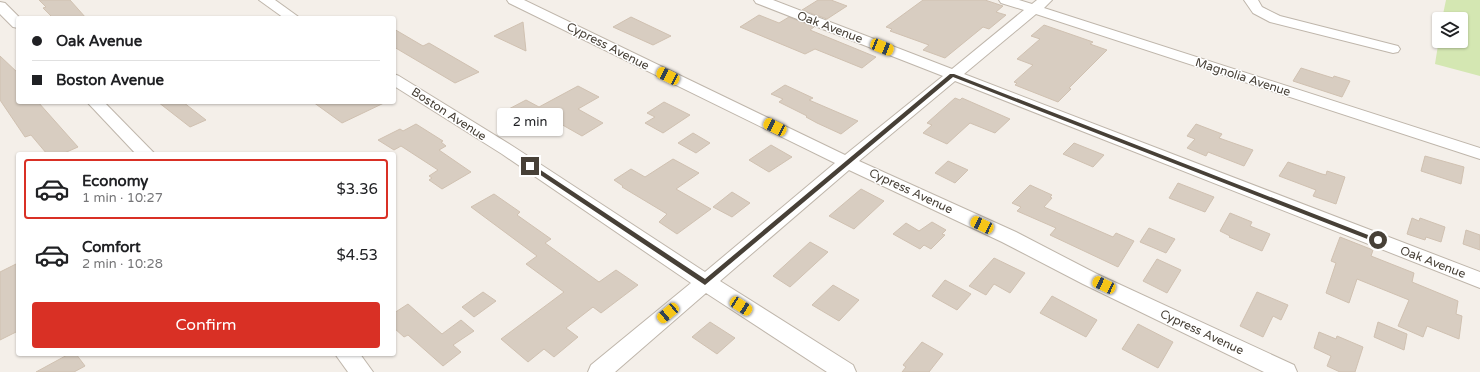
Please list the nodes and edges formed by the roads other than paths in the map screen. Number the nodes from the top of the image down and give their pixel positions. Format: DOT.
graph roads {
  1 [pos="15,0"];
  2 [pos="266,0"];
  3 [pos="514,0"];
  4 [pos="761,0"];
  5 [pos="1006,0"];
  6 [pos="1251,0"];
  7 [pos="0,5"];
  8 [pos="1040,5"];
  9 [pos="290,16"];
  10 [pos="16,22"];
  11 [pos="1393,50"];
  12 [pos="952,75"];
  13 [pos="396,80"];
  14 [pos="97,104"];
  15 [pos="144,152"];
  16 [pos="1480,154"];
  17 [pos="847,162"];
  18 [pos="1480,280"];
  19 [pos="705,283"];
  20 [pos="348,356"];
  21 [pos="362,372"];
  22 [pos="599,372"];
  23 [pos="845,372"];
  24 [pos="1286,372"];
  1 -- 7 [label="street"];
  2 -- 9 [label="street"];
  3 -- 17 [label="street, Cypress Avenue"];
  4 -- 12 [label="street, Oak Avenue"];
  5 -- 8 [label="street, Magnolia Avenue"];
  6 -- 11 [label="street"];
  7 -- 10 [label="street"];
  8 -- 12 [label="street"];
  8 -- 16 [label="street, Magnolia Avenue"];
  12 -- 17 [label="street"];
  12 -- 18 [label="street, Oak Avenue"];
  13 -- 19 [label="street, Boston Avenue"];
  14 -- 15 [label="street"];
  17 -- 19 [label="street"];
  17 -- 24 [label="street, Cypress Avenue"];
  19 -- 22 [label="street"];
  19 -- 23 [label="street, Boston Avenue"];
  20 -- 21 [label="street"];
}
